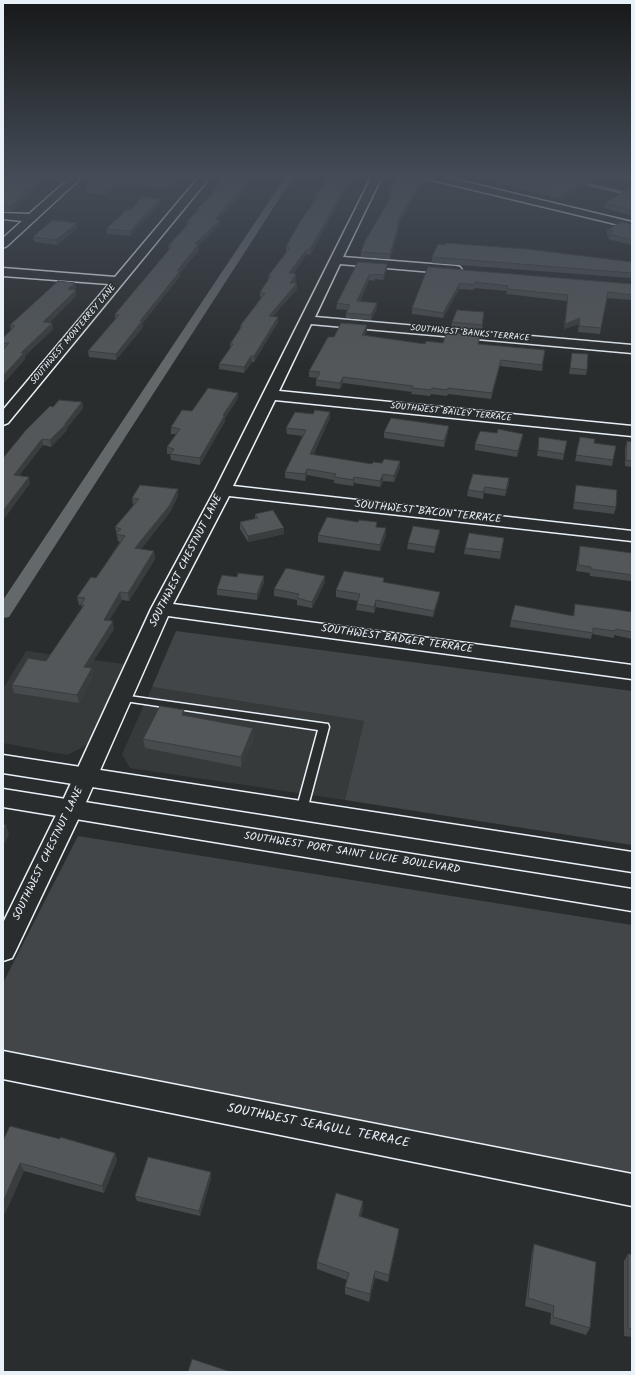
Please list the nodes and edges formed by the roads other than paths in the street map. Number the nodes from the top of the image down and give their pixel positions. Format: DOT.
graph roads {
  1 [pos="153,240"];
  2 [pos="346,240"];
  3 [pos="337,260"];
  4 [pos="470,271"];
  5 [pos="3,272"];
  6 [pos="119,281"];
  7 [pos="308,320"];
  8 [pos="632,348"];
  9 [pos="270,395"];
  10 [pos="3,420"];
  11 [pos="632,431"];
  12 [pos="223,490"];
  13 [pos="632,536"];
  14 [pos="161,609"];
  15 [pos="632,672"];
  16 [pos="122,698"];
  17 [pos="3,764"];
  18 [pos="85,777"];
  19 [pos="3,798"];
  20 [pos="71,809"];
  21 [pos="302,811"];
  22 [pos="632,862"];
  23 [pos="632,900"];
  24 [pos="3,950"];
  25 [pos="3,1065"];
  26 [pos="632,1190"];
  1 -- 6 [label="street, SOUTHWEST MONTERREY LANE"];
  2 -- 3 [label="street, SOUTHWEST CHESTNUT LANE"];
  3 -- 4 [label="street"];
  3 -- 7 [label="street, SOUTHWEST CHESTNUT LANE"];
  5 -- 6 [label="street"];
  6 -- 10 [label="street, SOUTHWEST MONTERREY LANE"];
  7 -- 8 [label="street, SOUTHWEST BANKS TERRACE"];
  7 -- 9 [label="street, SOUTHWEST CHESTNUT LANE"];
  9 -- 11 [label="street, SOUTHWEST BAILEY TERRACE"];
  9 -- 12 [label="street, SOUTHWEST CHESTNUT LANE"];
  12 -- 13 [label="street, SOUTHWEST BACON TERRACE"];
  12 -- 14 [label="street, SOUTHWEST CHESTNUT LANE"];
  14 -- 15 [label="street, SOUTHWEST BADGER TERRACE"];
  14 -- 16 [label="street, SOUTHWEST CHESTNUT LANE"];
  16 -- 18 [label="street, SOUTHWEST CHESTNUT LANE"];
  16 -- 21 [label="lane"];
  17 -- 18 [label="main road"];
  18 -- 20 [label="street, SOUTHWEST CHESTNUT LANE"];
  18 -- 21 [label="main road"];
  19 -- 20 [label="main road, SOUTHWEST PORT SAINT LUCIE BOULEVARD"];
  20 -- 23 [label="main road, SOUTHWEST PORT SAINT LUCIE BOULEVARD"];
  20 -- 24 [label="street, SOUTHWEST CHESTNUT LANE"];
  21 -- 22 [label="main road"];
  25 -- 26 [label="street, SOUTHWEST SEAGULL TERRACE"];
}
